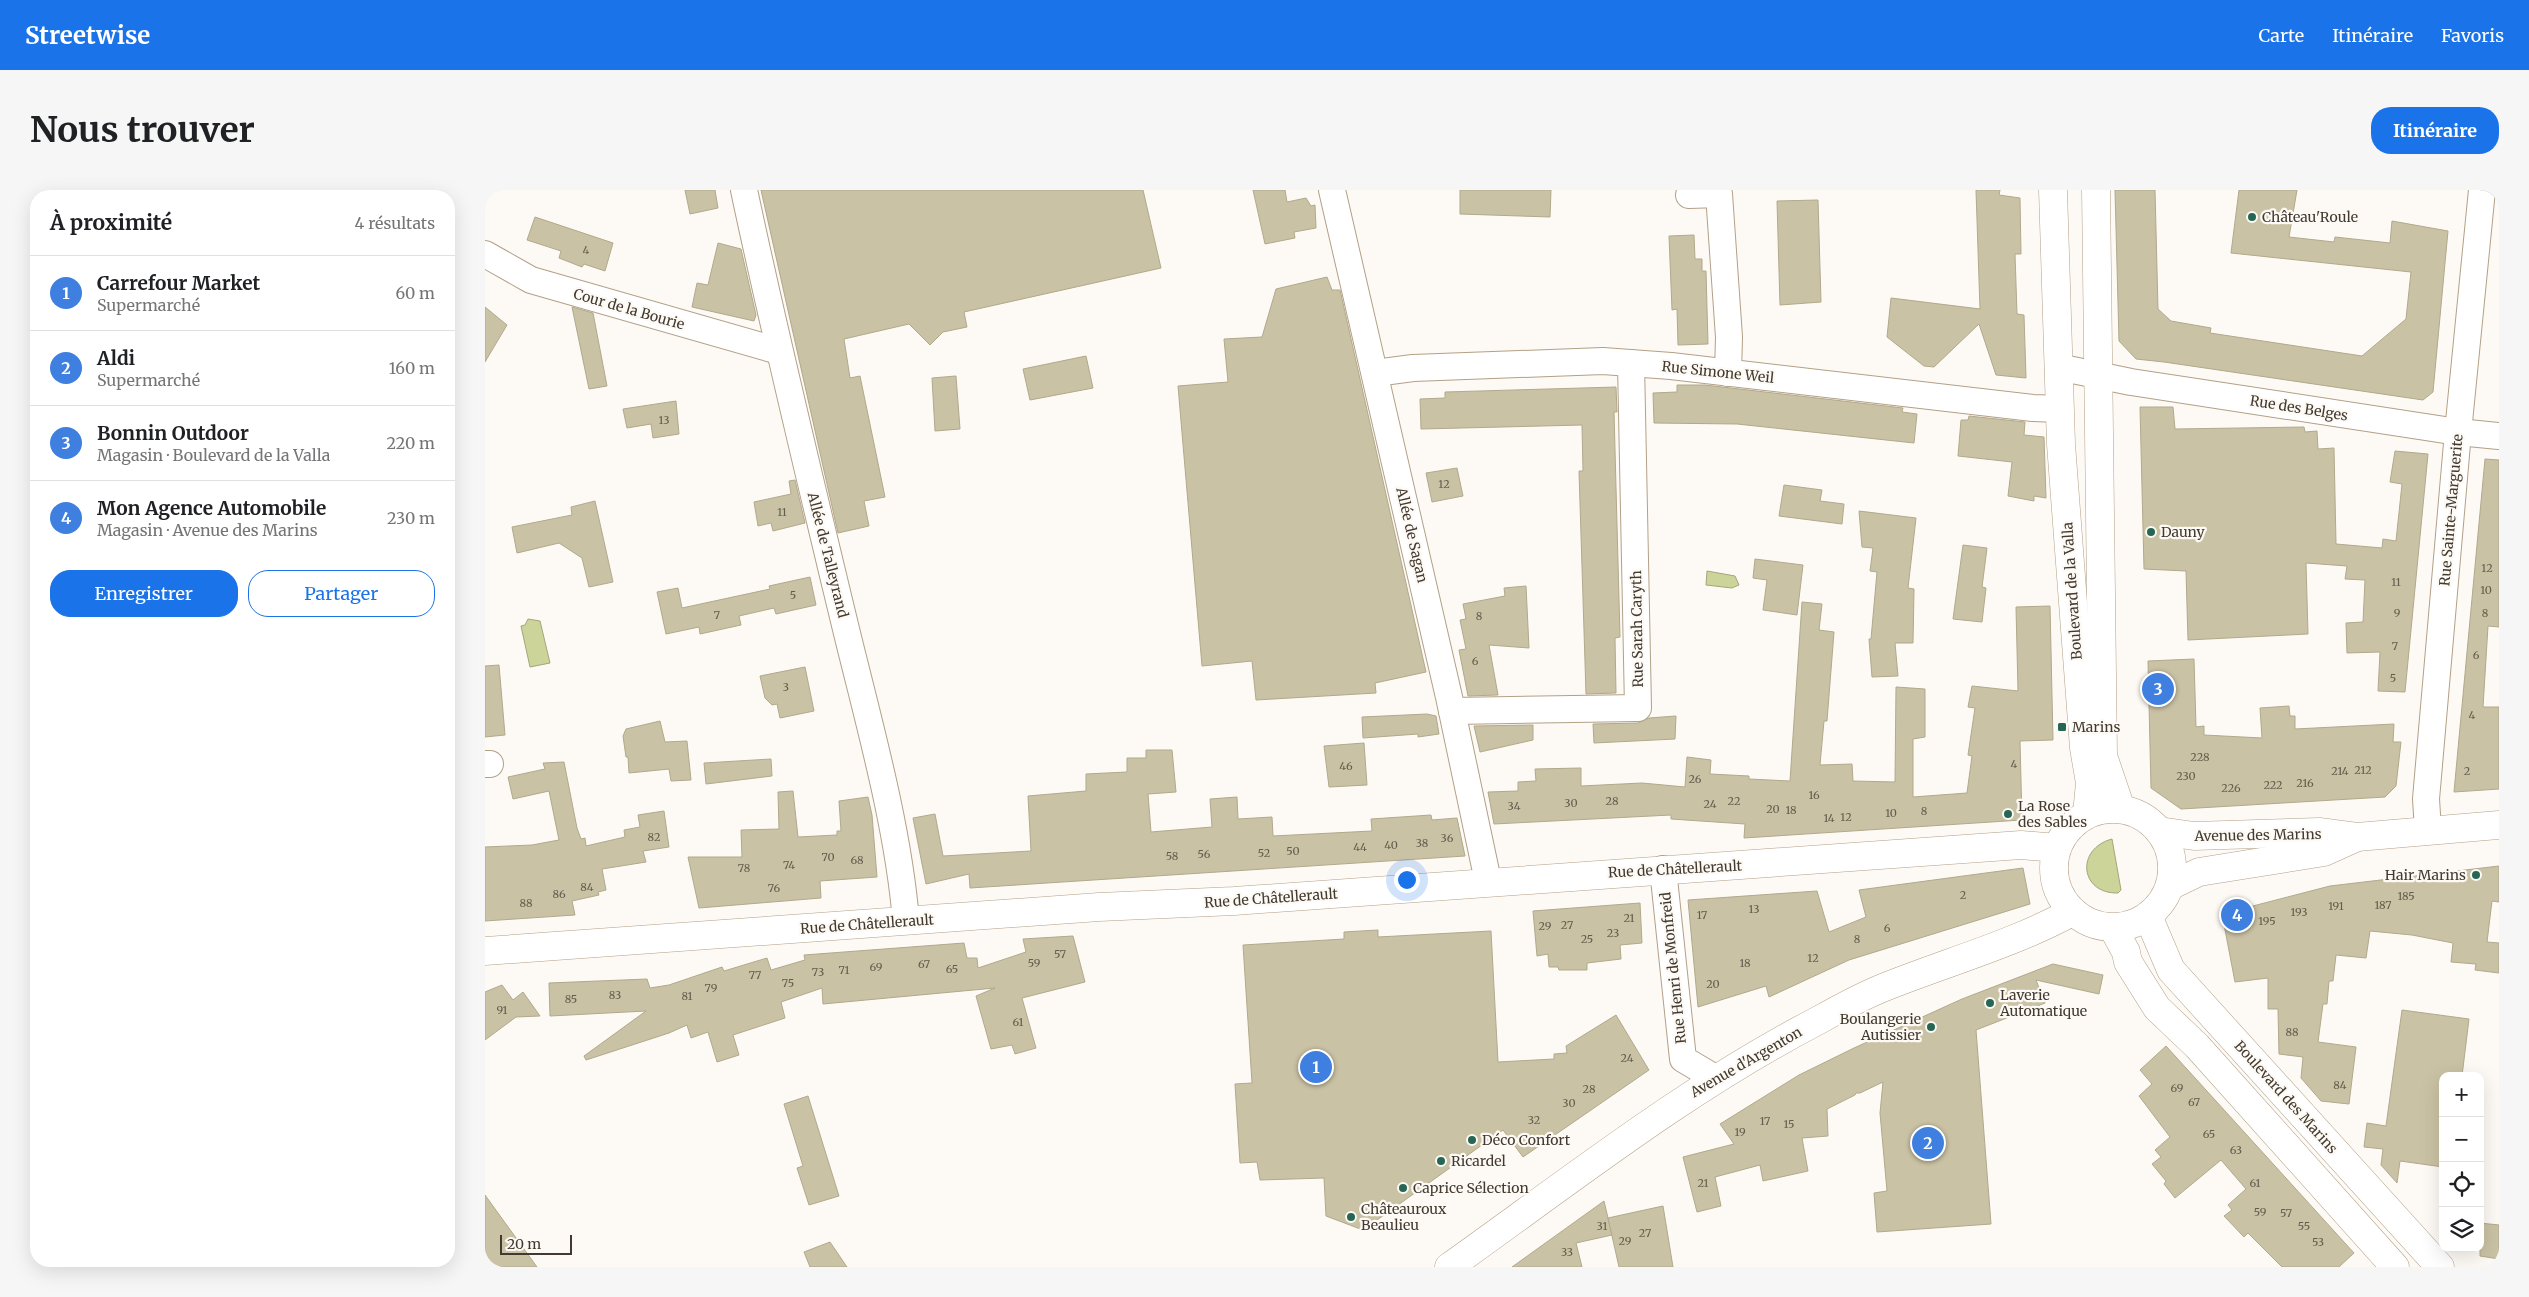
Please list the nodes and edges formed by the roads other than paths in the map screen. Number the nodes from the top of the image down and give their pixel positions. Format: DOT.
graph roads {
  1 [pos="744,190"];
  2 [pos="1332,190"];
  3 [pos="2053,190"];
  4 [pos="2096,190"];
  5 [pos="2482,190"];
  6 [pos="1689,195"];
  7 [pos="485,254"];
  8 [pos="779,352"];
  9 [pos="1631,363"];
  10 [pos="2058,367"];
  11 [pos="1375,372"];
  12 [pos="1728,373"];
  13 [pos="2099,376"];
  14 [pos="2060,409"];
  15 [pos="2458,432"];
  16 [pos="2499,436"];
  17 [pos="1452,711"];
  18 [pos="2121,809"];
  19 [pos="2087,814"];
  20 [pos="2499,825"];
  21 [pos="2428,830"];
  22 [pos="2159,831"];
  23 [pos="2357,837"];
  24 [pos="2057,848"];
  25 [pos="1663,869"];
  26 [pos="1488,882"];
  27 [pos="2170,886"];
  28 [pos="2072,912"];
  29 [pos="2148,916"];
  30 [pos="906,921"];
  31 [pos="2113,928"];
  32 [pos="485,951"];
  33 [pos="1715,1078"];
  34 [pos="1449,1267"];
  35 [pos="2395,1267"];
  36 [pos="2440,1267"];
  1 -- 8 [label="street, Allée de Talleyrand"];
  2 -- 11 [label="street, Allée de Sagan"];
  3 -- 10 [label="main road, Boulevard de la Valla"];
  4 -- 13 [label="main road, Boulevard de la Valla"];
  5 -- 15 [label="street, Rue Sainte-Marguerite"];
  6 -- 12 [label="street"];
  7 -- 8 [label="street, Cour de la Bourie"];
  8 -- 30 [label="street, Allée de Talleyrand"];
  9 -- 11 [label="street, Rue Simone Weil"];
  9 -- 12 [label="street, Rue Simone Weil"];
  9 -- 17 [label="street, Rue Sarah Caryth"];
  10 -- 13 [label="street"];
  10 -- 14 [label="main road, Boulevard de la Valla"];
  11 -- 17 [label="street, Allée de Sagan"];
  12 -- 14 [label="street, Rue Simone Weil"];
  13 -- 15 [label="street, Rue des Belges"];
  13 -- 18 [label="main road, Boulevard de la Valla"];
  14 -- 19 [label="main road, Boulevard de la Valla"];
  15 -- 16 [label="street, Rue des Belges"];
  15 -- 21 [label="street, Rue Sainte-Marguerite"];
  17 -- 26 [label="street, Allée de Sagan"];
  18 -- 19 [label="main road"];
  18 -- 22 [label="main road"];
  19 -- 24 [label="main road"];
  20 -- 21 [label="main road, Avenue des Marins"];
  21 -- 23 [label="main road, Avenue des Marins"];
  22 -- 23 [label="main road, Avenue des Marins"];
  22 -- 27 [label="main road"];
  23 -- 27 [label="main road, Avenue des Marins"];
  24 -- 25 [label="main road, Rue de Châtellerault"];
  24 -- 28 [label="main road"];
  25 -- 26 [label="main road, Rue de Châtellerault"];
  25 -- 33 [label="street, Rue Henri de Monfreid"];
  26 -- 30 [label="main road, Rue de Châtellerault"];
  27 -- 29 [label="main road"];
  28 -- 31 [label="main road"];
  28 -- 33 [label="main road, Avenue d'Argenton"];
  29 -- 31 [label="main road"];
  29 -- 36 [label="main road, Boulevard des Marins"];
  30 -- 32 [label="main road, Rue de Châtellerault"];
  31 -- 35 [label="main road"];
  33 -- 34 [label="main road, Avenue d'Argenton"];
}
